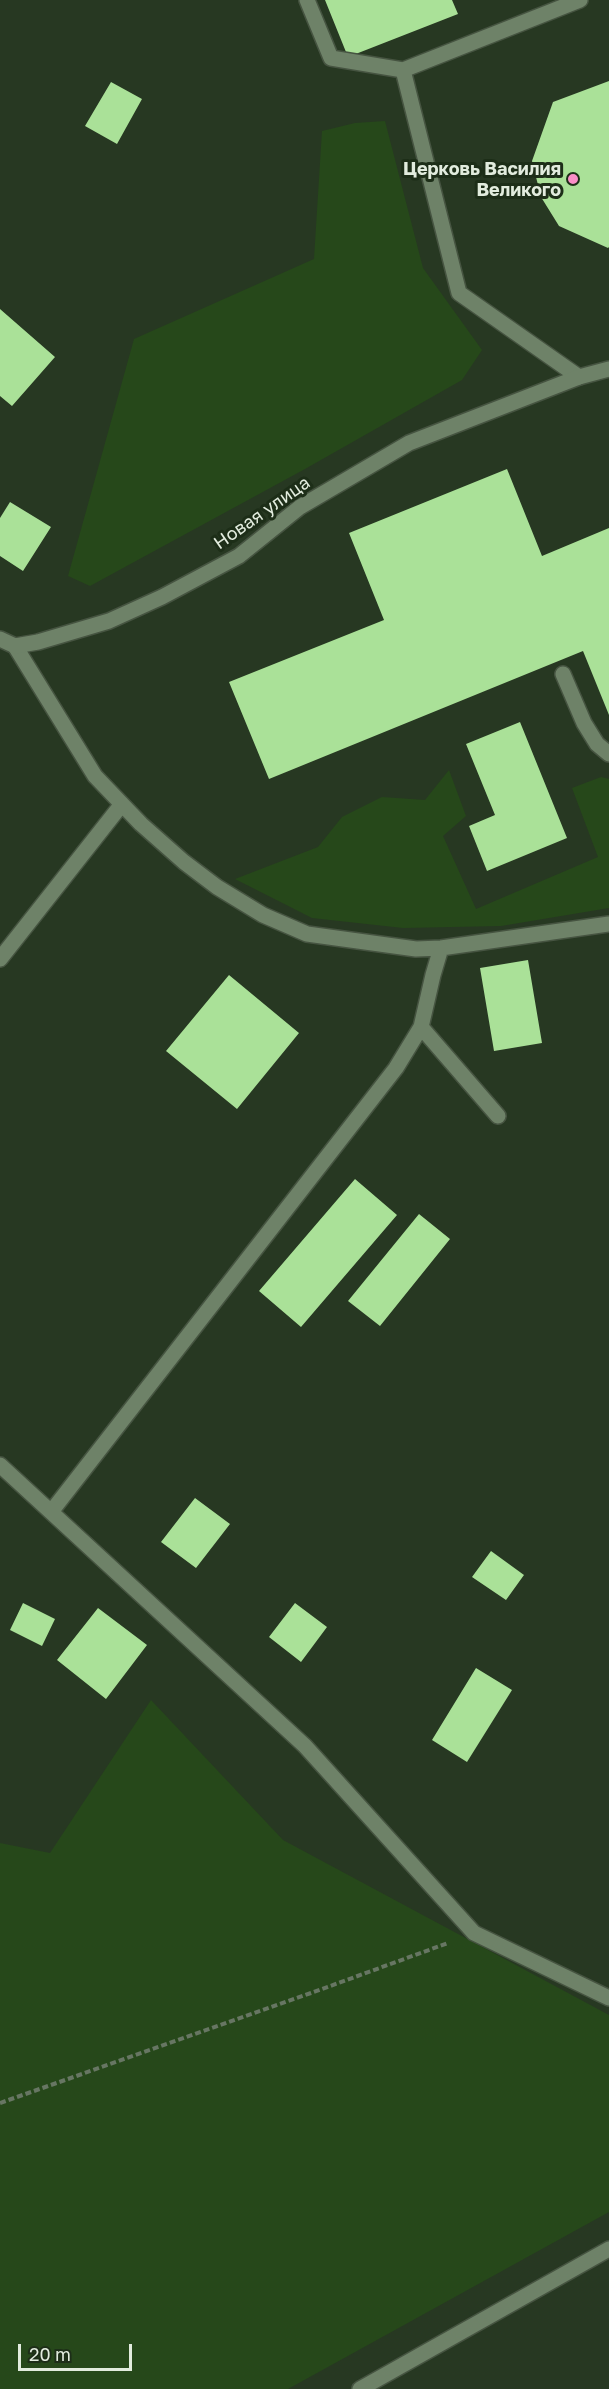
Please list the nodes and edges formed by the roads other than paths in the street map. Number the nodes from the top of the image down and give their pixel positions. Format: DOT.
graph roads {
  1 [pos="307,0"];
  2 [pos="580,0"];
  3 [pos="404,70"];
  4 [pos="609,369"];
  5 [pos="579,377"];
  6 [pos="0,639"];
  7 [pos="15,646"];
  8 [pos="563,674"];
  9 [pos="609,754"];
  10 [pos="122,804"];
  11 [pos="609,924"];
  12 [pos="441,948"];
  13 [pos="0,959"];
  14 [pos="421,1028"];
  15 [pos="498,1116"];
  16 [pos="0,1465"];
  17 [pos="51,1512"];
  18 [pos="609,1998"];
  19 [pos="609,2249"];
  20 [pos="360,2389"];
  1 -- 3 [label="street"];
  2 -- 3 [label="street"];
  3 -- 5 [label="street"];
  4 -- 5 [label="street, Новая улица"];
  5 -- 7 [label="street, Новая улица"];
  6 -- 7 [label="street"];
  7 -- 10 [label="street"];
  8 -- 9 [label="street"];
  10 -- 12 [label="street"];
  10 -- 13 [label="street"];
  11 -- 12 [label="street"];
  12 -- 14 [label="street"];
  14 -- 15 [label="street"];
  14 -- 17 [label="street"];
  16 -- 17 [label="street"];
  17 -- 18 [label="street"];
  19 -- 20 [label="street"];
}
